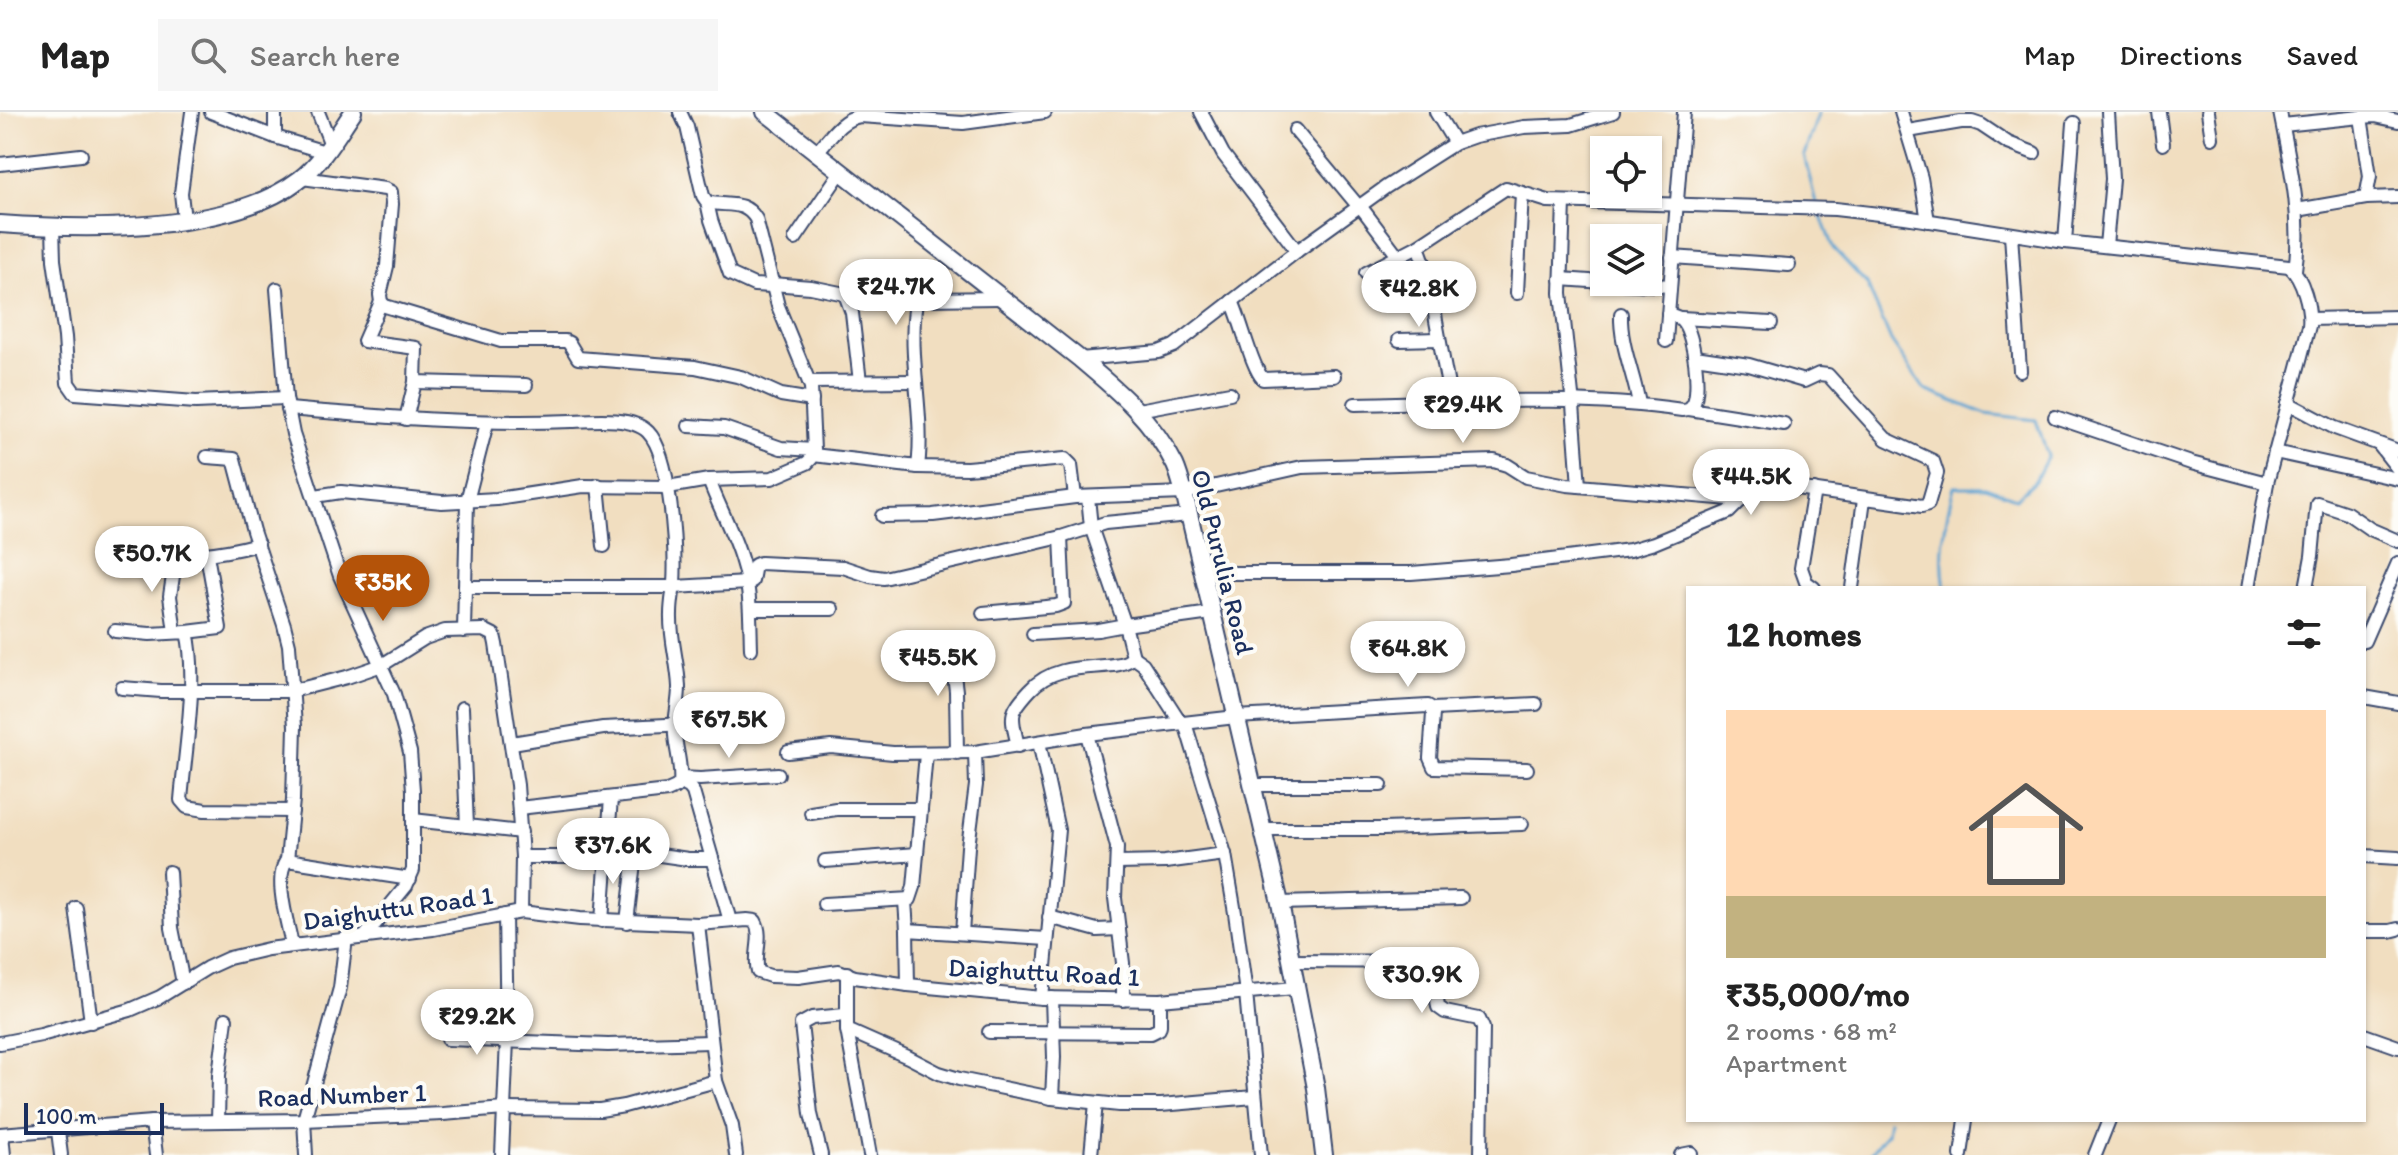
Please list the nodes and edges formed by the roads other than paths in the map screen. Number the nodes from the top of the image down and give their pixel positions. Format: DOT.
graph roads {
  1 [pos="192,112"];
  2 [pos="211,112"];
  3 [pos="275,112"];
  4 [pos="318,112"];
  5 [pos="353,112"];
  6 [pos="680,112"];
  7 [pos="765,112"];
  8 [pos="1201,112"];
  9 [pos="1436,112"];
  10 [pos="1613,112"];
  11 [pos="1684,112"];
  12 [pos="1901,112"];
  13 [pos="2108,112"];
  14 [pos="2159,112"];
  15 [pos="2208,112"];
  16 [pos="1036,113"];
  17 [pos="2361,117"];
  18 [pos="2282,118"];
  19 [pos="2398,121"];
  20 [pos="2074,123"];
  21 [pos="1295,130"];
  22 [pos="1908,131"];
  23 [pos="275,137"];
  24 [pos="2212,138"];
  25 [pos="1455,143"];
  26 [pos="2163,144"];
  27 [pos="328,149"];
  28 [pos="816,153"];
  29 [pos="2034,153"];
  30 [pos="81,155"];
  31 [pos="0,164"];
  32 [pos="840,173"];
  33 [pos="302,178"];
  34 [pos="1522,193"];
  35 [pos="2398,197"];
  36 [pos="2366,198"];
  37 [pos="707,202"];
  38 [pos="1564,202"];
  39 [pos="1678,205"];
  40 [pos="1359,207"];
  41 [pos="2297,210"];
  42 [pos="1928,221"];
  43 [pos="171,222"];
  44 [pos="0,224"];
  45 [pos="53,227"];
  46 [pos="2011,234"];
  47 [pos="795,239"];
  48 [pos="2065,242"];
  49 [pos="1418,246"];
  50 [pos="2106,246"];
  51 [pos="1297,251"];
  52 [pos="1398,256"];
  53 [pos="1672,257"];
  54 [pos="1789,265"];
  55 [pos="2295,270"];
  56 [pos="1366,273"];
  57 [pos="1561,279"];
  58 [pos="1590,281"];
  59 [pos="772,285"];
  60 [pos="1662,286"];
  61 [pos="1670,286"];
  62 [pos="277,289"];
  63 [pos="1517,293"];
  64 [pos="845,294"];
  65 [pos="1000,298"];
  66 [pos="919,299"];
  67 [pos="1232,301"];
  68 [pos="381,302"];
  69 [pos="1621,314"];
  70 [pos="1668,314"];
  71 [pos="2398,317"];
  72 [pos="1681,318"];
  73 [pos="2310,319"];
  74 [pos="1771,323"];
  75 [pos="1439,339"];
  76 [pos="1399,340"];
  77 [pos="1666,341"];
  78 [pos="1695,357"];
  79 [pos="1080,359"];
  80 [pos="2020,371"];
  81 [pos="1334,376"];
  82 [pos="915,381"];
  83 [pos="415,382"];
  84 [pos="809,382"];
  85 [pos="860,382"];
  86 [pos="526,385"];
  87 [pos="1230,393"];
  88 [pos="812,400"];
  89 [pos="1451,402"];
  90 [pos="287,403"];
  91 [pos="1572,403"];
  92 [pos="2288,403"];
  93 [pos="1355,404"];
  94 [pos="1639,404"];
  95 [pos="1689,409"];
  96 [pos="1138,410"];
  97 [pos="2055,417"];
  98 [pos="406,419"];
  99 [pos="487,423"];
  100 [pos="1784,424"];
  101 [pos="689,426"];
  102 [pos="2378,444"];
  103 [pos="2398,451"];
  104 [pos="814,452"];
  105 [pos="2275,452"];
  106 [pos="207,457"];
  107 [pos="918,467"];
  108 [pos="2398,469"];
  109 [pos="2398,479"];
  110 [pos="704,481"];
  111 [pos="2267,483"];
  112 [pos="598,485"];
  113 [pos="1579,486"];
  114 [pos="668,487"];
  115 [pos="1814,490"];
  116 [pos="1184,493"];
  117 [pos="315,496"];
  118 [pos="1082,497"];
  119 [pos="1864,499"];
  120 [pos="1742,500"];
  121 [pos="467,501"];
  122 [pos="1189,515"];
  123 [pos="882,516"];
  124 [pos="1091,527"];
  125 [pos="1061,537"];
  126 [pos="2397,538"];
  127 [pos="258,544"];
  128 [pos="604,546"];
  129 [pos="140,553"];
  130 [pos="207,555"];
  131 [pos="176,556"];
  132 [pos="2398,563"];
  133 [pos="1202,573"];
  134 [pos="748,583"];
  135 [pos="1811,586"];
  136 [pos="1852,586"];
  137 [pos="2249,586"];
  138 [pos="2306,586"];
  139 [pos="465,587"];
  140 [pos="674,587"];
  141 [pos="750,609"];
  142 [pos="832,609"];
  143 [pos="983,613"];
  144 [pos="1211,613"];
  145 [pos="1125,625"];
  146 [pos="115,631"];
  147 [pos="464,631"];
  148 [pos="181,632"];
  149 [pos="1033,634"];
  150 [pos="2366,636"];
  151 [pos="950,641"];
  152 [pos="751,649"];
  153 [pos="1133,657"];
  154 [pos="382,665"];
  155 [pos="122,688"];
  156 [pos="190,691"];
  157 [pos="292,691"];
  158 [pos="2366,697"];
  159 [pos="2398,703"];
  160 [pos="1536,704"];
  161 [pos="462,708"];
  162 [pos="1433,709"];
  163 [pos="1236,717"];
  164 [pos="751,721"];
  165 [pos="676,723"];
  166 [pos="1185,723"];
  167 [pos="1087,734"];
  168 [pos="1039,742"];
  169 [pos="512,743"];
  170 [pos="1018,746"];
  171 [pos="788,752"];
  172 [pos="975,752"];
  173 [pos="957,753"];
  174 [pos="926,754"];
  175 [pos="1527,769"];
  176 [pos="778,774"];
  177 [pos="680,780"];
  178 [pos="1252,785"];
  179 [pos="1381,785"];
  180 [pos="611,798"];
  181 [pos="519,808"];
  182 [pos="921,809"];
  183 [pos="292,811"];
  184 [pos="811,813"];
  185 [pos="413,820"];
  186 [pos="1522,824"];
  187 [pos="467,826"];
  188 [pos="1263,829"];
  189 [pos="521,832"];
  190 [pos="635,854"];
  191 [pos="917,854"];
  192 [pos="1225,854"];
  193 [pos="660,855"];
  194 [pos="2366,856"];
  195 [pos="522,857"];
  196 [pos="608,857"];
  197 [pos="2398,858"];
  198 [pos="712,859"];
  199 [pos="287,860"];
  200 [pos="825,861"];
  201 [pos="1117,863"];
  202 [pos="169,872"];
  203 [pos="410,879"];
  204 [pos="1461,898"];
  205 [pos="905,901"];
  206 [pos="1280,903"];
  207 [pos="824,904"];
  208 [pos="76,908"];
  209 [pos="521,912"];
  210 [pos="505,915"];
  211 [pos="1049,917"];
  212 [pos="602,921"];
  213 [pos="730,921"];
  214 [pos="627,922"];
  215 [pos="698,924"];
  216 [pos="1119,929"];
  217 [pos="2398,929"];
  218 [pos="907,930"];
  219 [pos="2366,931"];
  220 [pos="962,933"];
  221 [pos="366,935"];
  222 [pos="346,938"];
  223 [pos="1047,939"];
  224 [pos="292,945"];
  225 [pos="1291,961"];
  226 [pos="847,973"];
  227 [pos="183,983"];
  228 [pos="908,985"];
  229 [pos="1295,988"];
  230 [pos="1246,993"];
  231 [pos="1047,998"];
  232 [pos="1123,1000"];
  233 [pos="1160,1000"];
  234 [pos="845,1015"];
  235 [pos="226,1019"];
  236 [pos="91,1022"];
  237 [pos="847,1030"];
  238 [pos="989,1032"];
  239 [pos="1053,1033"];
  240 [pos="2366,1036"];
  241 [pos="448,1039"];
  242 [pos="507,1040"];
  243 [pos="710,1042"];
  244 [pos="0,1043"];
  245 [pos="2398,1047"];
  246 [pos="716,1081"];
  247 [pos="1254,1097"];
  248 [pos="1052,1098"];
  249 [pos="1096,1103"];
  250 [pos="504,1109"];
  251 [pos="304,1120"];
  252 [pos="218,1121"];
  253 [pos="152,1122"];
  254 [pos="1966,1122"];
  255 [pos="2108,1122"];
  256 [pos="58,1131"];
  257 [pos="1,1134"];
  258 [pos="866,1141"];
  259 [pos="4,1155"];
  260 [pos="61,1155"];
  261 [pos="156,1155"];
  262 [pos="306,1155"];
  263 [pos="502,1155"];
  264 [pos="736,1155"];
  265 [pos="821,1155"];
  266 [pos="861,1155"];
  267 [pos="870,1155"];
  268 [pos="1091,1155"];
  269 [pos="1261,1155"];
  270 [pos="1324,1155"];
  271 [pos="1481,1155"];
  272 [pos="1961,1155"];
  273 [pos="2095,1155"];
  1 -- 43 [label="street"];
  2 -- 23 [label="street"];
  3 -- 23 [label="street"];
  4 -- 27 [label="street"];
  5 -- 27 [label="main road"];
  6 -- 37 [label="street"];
  7 -- 28 [label="main road, Old Purulia Road"];
  8 -- 51 [label="street"];
  9 -- 25 [label="street"];
  10 -- 25 [label="street"];
  11 -- 39 [label="street"];
  12 -- 22 [label="street"];
  13 -- 50 [label="street"];
  14 -- 26 [label="street"];
  15 -- 24 [label="street"];
  16 -- 28 [label="street"];
  17 -- 18 [label="street"];
  17 -- 19 [label="street"];
  17 -- 36 [label="street"];
  18 -- 41 [label="street"];
  20 -- 48 [label="street"];
  21 -- 40 [label="street"];
  22 -- 29 [label="street"];
  22 -- 42 [label="street"];
  23 -- 27 [label="street"];
  25 -- 40 [label="street"];
  27 -- 33 [label="main road"];
  28 -- 32 [label="main road, Old Purulia Road"];
  30 -- 31 [label="street"];
  32 -- 47 [label="street"];
  32 -- 65 [label="main road, Old Purulia Road"];
  33 -- 43 [label="main road"];
  33 -- 68 [label="street"];
  34 -- 38 [label="street"];
  34 -- 49 [label="street"];
  34 -- 63 [label="street"];
  35 -- 36 [label="street"];
  36 -- 41 [label="street"];
  37 -- 59 [label="street"];
  37 -- 59 [label="street"];
  38 -- 39 [label="street"];
  38 -- 57 [label="street"];
  39 -- 42 [label="street"];
  39 -- 53 [label="street"];
  40 -- 51 [label="street"];
  40 -- 52 [label="street"];
  41 -- 55 [label="street"];
  42 -- 46 [label="street"];
  43 -- 45 [label="main road"];
  44 -- 45 [label="main road"];
  45 -- 90 [label="street"];
  46 -- 48 [label="street"];
  46 -- 80 [label="street"];
  48 -- 50 [label="street"];
  49 -- 52 [label="street"];
  49 -- 75 [label="street"];
  50 -- 55 [label="street"];
  51 -- 67 [label="street"];
  52 -- 56 [label="street"];
  53 -- 54 [label="street"];
  53 -- 61 [label="street"];
  55 -- 73 [label="street"];
  57 -- 58 [label="street"];
  57 -- 91 [label="street"];
  59 -- 64 [label="street"];
  59 -- 84 [label="street"];
  60 -- 61 [label="street"];
  61 -- 70 [label="street"];
  62 -- 90 [label="street"];
  64 -- 66 [label="street"];
  64 -- 85 [label="street"];
  65 -- 66 [label="street"];
  65 -- 79 [label="main road, Old Purulia Road"];
  66 -- 82 [label="street"];
  67 -- 79 [label="street"];
  67 -- 81 [label="street"];
  68 -- 83 [label="street"];
  68 -- 88 [label="street"];
  69 -- 94 [label="street"];
  70 -- 72 [label="street"];
  70 -- 77 [label="street"];
  71 -- 73 [label="street"];
  72 -- 74 [label="street"];
  72 -- 78 [label="street"];
  73 -- 92 [label="street"];
  75 -- 76 [label="street"];
  75 -- 89 [label="street"];
  78 -- 95 [label="street"];
  78 -- 119 [label="street"];
  79 -- 96 [label="main road, Old Purulia Road"];
  82 -- 85 [label="street"];
  82 -- 107 [label="street"];
  83 -- 86 [label="street"];
  83 -- 98 [label="street"];
  84 -- 85 [label="street"];
  84 -- 88 [label="street"];
  87 -- 96 [label="street"];
  88 -- 104 [label="street"];
  89 -- 91 [label="street"];
  89 -- 93 [label="street"];
  90 -- 98 [label="street"];
  90 -- 117 [label="street"];
  91 -- 94 [label="street"];
  91 -- 113 [label="street"];
  92 -- 102 [label="street"];
  92 -- 105 [label="street"];
  94 -- 95 [label="street"];
  95 -- 100 [label="street"];
  96 -- 116 [label="main road, Old Purulia Road"];
  97 -- 111 [label="street"];
  98 -- 99 [label="street"];
  99 -- 114 [label="street"];
  99 -- 121 [label="street"];
  101 -- 104 [label="street"];
  102 -- 103 [label="street"];
  102 -- 108 [label="street"];
  104 -- 107 [label="street"];
  104 -- 110 [label="street"];
  105 -- 109 [label="street"];
  105 -- 111 [label="street"];
  106 -- 127 [label="street"];
  107 -- 118 [label="street"];
  110 -- 114 [label="street"];
  110 -- 134 [label="street"];
  111 -- 137 [label="street"];
  112 -- 114 [label="street"];
  112 -- 121 [label="street"];
  112 -- 128 [label="street"];
  113 -- 116 [label="street"];
  113 -- 120 [label="street"];
  114 -- 140 [label="street"];
  115 -- 119 [label="street"];
  115 -- 120 [label="street"];
  115 -- 135 [label="street"];
  116 -- 118 [label="street"];
  116 -- 122 [label="main road, Old Purulia Road"];
  117 -- 121 [label="street"];
  117 -- 154 [label="street"];
  118 -- 123 [label="street"];
  118 -- 124 [label="street"];
  119 -- 136 [label="street"];
  120 -- 133 [label="street"];
  121 -- 139 [label="street"];
  122 -- 124 [label="street"];
  122 -- 133 [label="main road, Old Purulia Road"];
  124 -- 125 [label="street"];
  124 -- 145 [label="street"];
  125 -- 134 [label="street"];
  125 -- 143 [label="street"];
  126 -- 138 [label="street"];
  127 -- 130 [label="street"];
  127 -- 157 [label="street"];
  129 -- 131 [label="street"];
  130 -- 131 [label="street"];
  130 -- 148 [label="street"];
  131 -- 148 [label="street"];
  132 -- 150 [label="street"];
  133 -- 144 [label="main road, Old Purulia Road"];
  134 -- 140 [label="street"];
  134 -- 141 [label="street"];
  139 -- 140 [label="street"];
  139 -- 147 [label="street"];
  140 -- 165 [label="street"];
  141 -- 142 [label="street"];
  141 -- 152 [label="street"];
  144 -- 145 [label="street"];
  144 -- 163 [label="main road, Old Purulia Road"];
  145 -- 149 [label="street"];
  145 -- 153 [label="street"];
  146 -- 148 [label="street"];
  147 -- 154 [label="street"];
  147 -- 169 [label="street"];
  148 -- 156 [label="street"];
  151 -- 173 [label="street"];
  153 -- 166 [label="street"];
  153 -- 170 [label="street"];
  154 -- 157 [label="street"];
  154 -- 185 [label="street"];
  155 -- 156 [label="street"];
  156 -- 157 [label="street"];
  156 -- 183 [label="street"];
  157 -- 183 [label="street"];
  158 -- 159 [label="street"];
  160 -- 162 [label="street"];
  161 -- 187 [label="street"];
  162 -- 163 [label="street"];
  162 -- 175 [label="street"];
  163 -- 166 [label="street"];
  163 -- 178 [label="main road, Old Purulia Road"];
  164 -- 165 [label="street"];
  165 -- 169 [label="street"];
  165 -- 177 [label="street"];
  166 -- 167 [label="street"];
  166 -- 192 [label="street"];
  167 -- 168 [label="street"];
  167 -- 201 [label="street"];
  168 -- 170 [label="street"];
  168 -- 211 [label="street"];
  169 -- 181 [label="street"];
  170 -- 172 [label="street"];
  171 -- 174 [label="street"];
  172 -- 173 [label="street"];
  172 -- 220 [label="street"];
  173 -- 174 [label="street"];
  174 -- 182 [label="street"];
  176 -- 177 [label="street"];
  177 -- 180 [label="street"];
  177 -- 198 [label="street"];
  178 -- 179 [label="street"];
  178 -- 188 [label="main road, Old Purulia Road"];
  180 -- 181 [label="street"];
  180 -- 196 [label="street"];
  181 -- 189 [label="street"];
  182 -- 184 [label="street"];
  182 -- 191 [label="street"];
  183 -- 199 [label="street"];
  185 -- 187 [label="street"];
  185 -- 203 [label="street"];
  186 -- 188 [label="street"];
  187 -- 189 [label="street"];
  188 -- 206 [label="main road, Old Purulia Road"];
  189 -- 195 [label="street"];
  190 -- 214 [label="street"];
  191 -- 200 [label="street"];
  191 -- 205 [label="street"];
  192 -- 201 [label="street"];
  192 -- 230 [label="street"];
  193 -- 198 [label="street"];
  194 -- 197 [label="street"];
  195 -- 196 [label="street"];
  195 -- 209 [label="street"];
  196 -- 212 [label="street"];
  198 -- 213 [label="street"];
  199 -- 203 [label="street"];
  199 -- 224 [label="street"];
  201 -- 216 [label="street"];
  202 -- 227 [label="street"];
  203 -- 221 [label="street"];
  204 -- 206 [label="street"];
  205 -- 207 [label="street"];
  205 -- 218 [label="street"];
  206 -- 225 [label="main road, Old Purulia Road"];
  208 -- 236 [label="street"];
  209 -- 210 [label="street, Daighuttu Road 1"];
  209 -- 212 [label="street, Daighuttu Road 1"];
  210 -- 221 [label="street, Daighuttu Road 1"];
  210 -- 242 [label="street"];
  211 -- 216 [label="street"];
  211 -- 223 [label="street"];
  212 -- 214 [label="street, Daighuttu Road 1"];
  213 -- 215 [label="street, Daighuttu Road 1"];
  213 -- 226 [label="street, Daighuttu Road 1"];
  214 -- 215 [label="street, Daighuttu Road 1"];
  215 -- 243 [label="street"];
  216 -- 232 [label="street"];
  217 -- 219 [label="street"];
  218 -- 220 [label="street"];
  218 -- 228 [label="street"];
  220 -- 223 [label="street"];
  221 -- 222 [label="street, Daighuttu Road 1"];
  222 -- 224 [label="street, Daighuttu Road 1"];
  222 -- 251 [label="street"];
  223 -- 231 [label="street"];
  224 -- 227 [label="street, Daighuttu Road 1"];
  225 -- 229 [label="main road, Old Purulia Road"];
  225 -- 271 [label="street"];
  226 -- 228 [label="street, Daighuttu Road 1"];
  226 -- 234 [label="street"];
  227 -- 236 [label="street, Daighuttu Road 1"];
  228 -- 231 [label="street, Daighuttu Road 1"];
  229 -- 230 [label="street, Daighuttu Road 1"];
  229 -- 270 [label="main road, Old Purulia Road"];
  230 -- 233 [label="street, Daighuttu Road 1"];
  230 -- 247 [label="street"];
  231 -- 232 [label="street, Daighuttu Road 1"];
  231 -- 239 [label="street"];
  232 -- 233 [label="street, Daighuttu Road 1"];
  233 -- 239 [label="street"];
  234 -- 237 [label="street"];
  234 -- 265 [label="street"];
  235 -- 252 [label="street"];
  236 -- 244 [label="street, Daighuttu Road 1"];
  237 -- 248 [label="street"];
  237 -- 258 [label="street"];
  238 -- 239 [label="street"];
  239 -- 248 [label="street"];
  240 -- 245 [label="street"];
  241 -- 242 [label="street"];
  242 -- 243 [label="street"];
  242 -- 250 [label="street"];
  243 -- 246 [label="street"];
  246 -- 250 [label="street, Road Number 1"];
  246 -- 264 [label="street"];
  247 -- 249 [label="street"];
  247 -- 269 [label="street"];
  248 -- 249 [label="street"];
  249 -- 268 [label="street"];
  250 -- 251 [label="street, Road Number 1"];
  250 -- 263 [label="street"];
  251 -- 252 [label="street, Road Number 1"];
  251 -- 262 [label="street"];
  252 -- 253 [label="street, Road Number 1"];
  253 -- 256 [label="street, Road Number 1"];
  253 -- 261 [label="street"];
  254 -- 272 [label="street"];
  255 -- 273 [label="street"];
  256 -- 257 [label="street, Road Number 1"];
  256 -- 260 [label="street"];
  257 -- 259 [label="street"];
  258 -- 266 [label="street"];
  258 -- 267 [label="street"];
}
